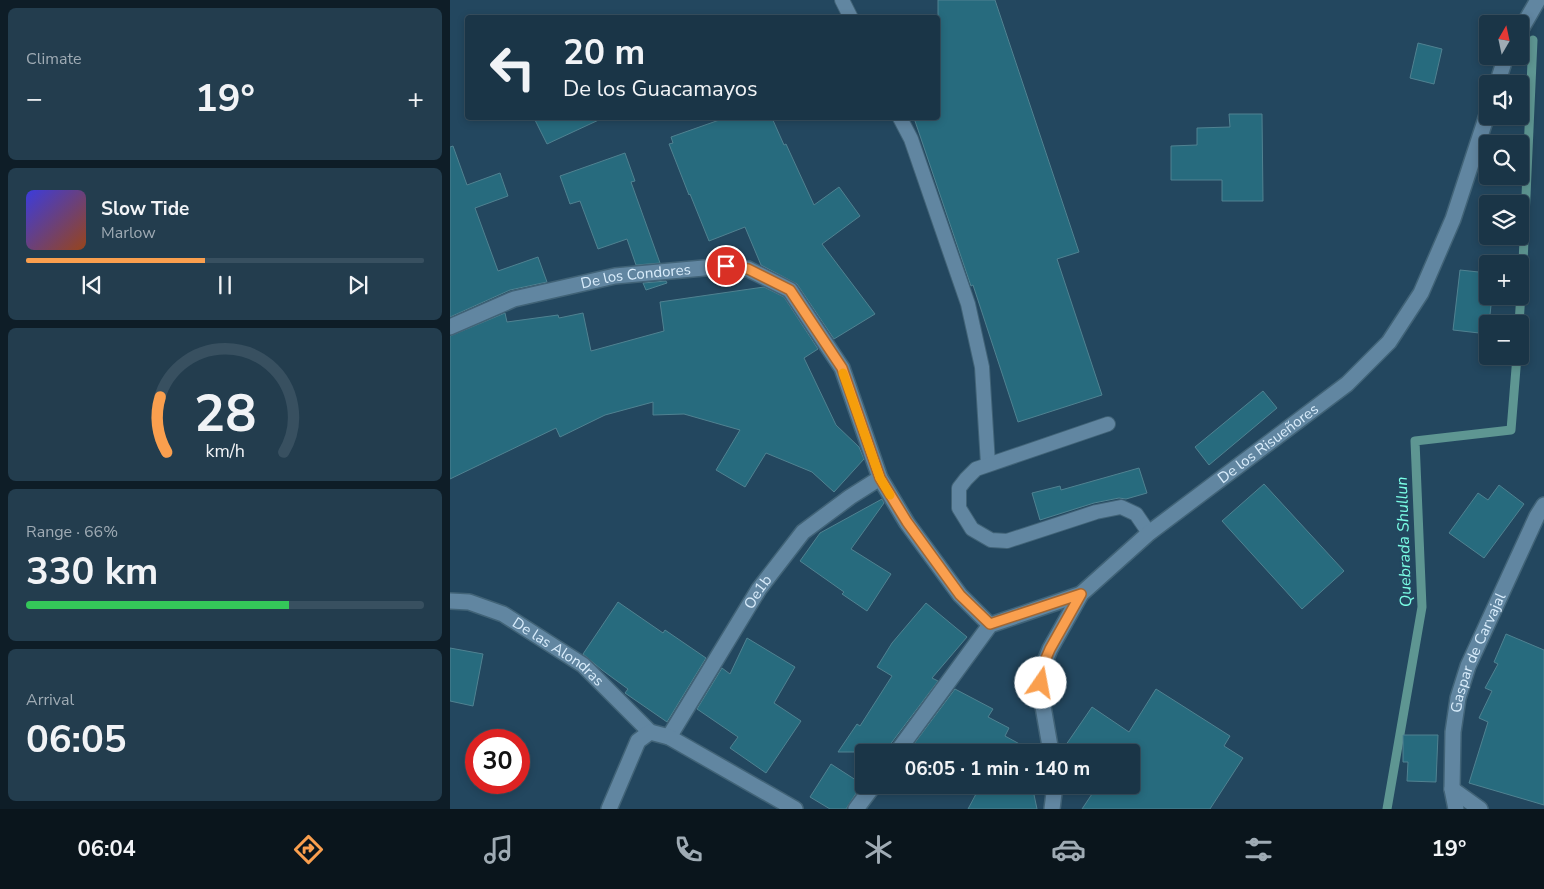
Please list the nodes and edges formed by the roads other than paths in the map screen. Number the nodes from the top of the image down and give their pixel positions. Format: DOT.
graph roads {
  1 [pos="842,0"];
  2 [pos="1538,0"];
  3 [pos="850,15"];
  4 [pos="1529,16"];
  5 [pos="901,120"];
  6 [pos="1484,125"];
  7 [pos="450,327"];
  8 [pos="1108,424"];
  9 [pos="988,464"];
  10 [pos="880,478"];
  11 [pos="1542,513"];
  12 [pos="1148,533"];
  13 [pos="1081,594"];
  14 [pos="450,601"];
  15 [pos="990,624"];
  16 [pos="650,732"];
  17 [pos="669,737"];
  18 [pos="903,744"];
  19 [pos="1050,744"];
  20 [pos="1452,789"];
  21 [pos="867,794"];
  22 [pos="1054,794"];
  23 [pos="609,809"];
  24 [pos="795,809"];
  25 [pos="856,809"];
  26 [pos="1052,809"];
  27 [pos="1456,809"];
  28 [pos="1480,809"];
  1 -- 3 [label="lane"];
  2 -- 4 [label="street"];
  5 -- 9 [label="lane"];
  6 -- 12 [label="street, De los Risueñores"];
  7 -- 10 [label="street, De los Condores"];
  8 -- 9 [label="lane"];
  9 -- 12 [label="lane"];
  10 -- 15 [label="street, De los Condores"];
  10 -- 17 [label="street, Oe1b"];
  11 -- 20 [label="street, Gaspar de Carvajal"];
  12 -- 13 [label="street, De los Risueñores"];
  13 -- 15 [label="street"];
  13 -- 19 [label="street, De los Risueñores"];
  14 -- 16 [label="street, De las Alondras"];
  15 -- 18 [label="street"];
  16 -- 17 [label="street"];
  16 -- 23 [label="street"];
  17 -- 24 [label="street"];
  20 -- 27 [label="street, Gaspar de Carvajal"];
  20 -- 28 [label="street"];
  21 -- 25 [label="street"];
  22 -- 26 [label="street"];
}
